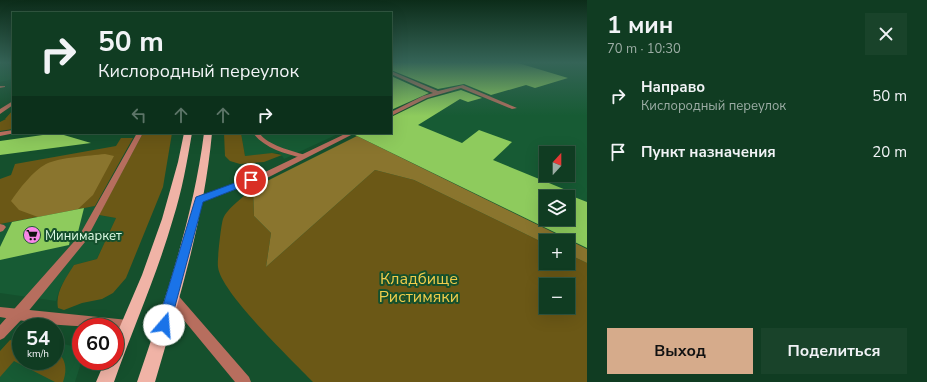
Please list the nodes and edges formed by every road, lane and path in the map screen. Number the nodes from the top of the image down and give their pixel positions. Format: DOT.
graph roads {
  1 [pos="410,81"];
  2 [pos="436,93"];
  3 [pos="12,104"];
  4 [pos="514,108"];
  5 [pos="0,112"];
  6 [pos="392,114"];
  7 [pos="12,132"];
  8 [pos="0,134"];
  9 [pos="139,134"];
  10 [pos="188,134"];
  11 [pos="208,134"];
  12 [pos="257,134"];
  13 [pos="350,134"];
  14 [pos="303,156"];
  15 [pos="199,200"];
  16 [pos="172,297"];
  17 [pos="0,312"];
  18 [pos="18,315"];
  19 [pos="128,326"];
  20 [pos="0,334"];
  21 [pos="124,336"];
  22 [pos="110,370"];
  23 [pos="105,382"];
  24 [pos="146,382"];
  25 [pos="244,382"];
  1 -- 2 [label="street"];
  2 -- 4 [label="street"];
  2 -- 6 [label="street"];
  3 -- 5 [label="street"];
  7 -- 8 [label="street"];
  9 -- 18 [label="street"];
  10 -- 19 [label="main road"];
  11 -- 15 [label="main road"];
  12 -- 14 [label="street"];
  13 -- 14 [label="street"];
  14 -- 15 [label="street"];
  15 -- 16 [label="main road"];
  16 -- 24 [label="main road"];
  16 -- 25 [label="street"];
  17 -- 18 [label="street"];
  18 -- 19 [label="street"];
  18 -- 20 [label="street"];
  19 -- 21 [label="main road"];
  22 -- 23 [label="main road"];
}
